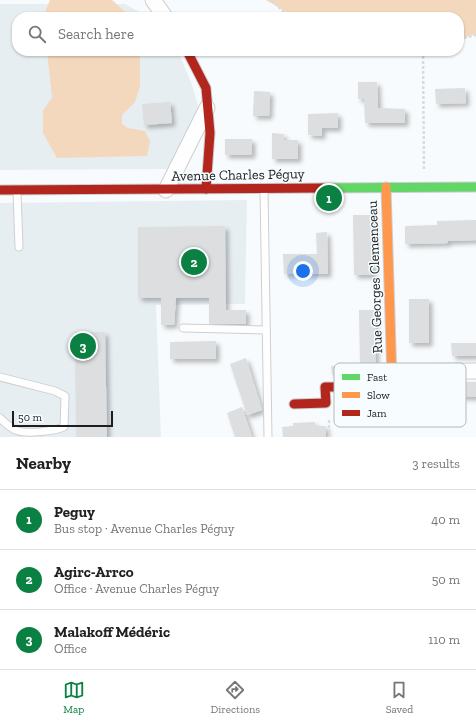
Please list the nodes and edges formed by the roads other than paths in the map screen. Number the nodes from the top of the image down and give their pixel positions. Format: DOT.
graph roads {
  1 [pos="153,0"];
  2 [pos="161,12"];
  3 [pos="190,56"];
  4 [pos="208,107"];
  5 [pos="386,187"];
  6 [pos="476,187"];
  7 [pos="206,189"];
  8 [pos="264,189"];
  9 [pos="0,190"];
  10 [pos="17,190"];
  11 [pos="166,190"];
  12 [pos="19,247"];
  13 [pos="182,328"];
  14 [pos="266,330"];
  15 [pos="392,363"];
  16 [pos="466,370"];
  17 [pos="476,370"];
  18 [pos="0,377"];
  19 [pos="334,387"];
  20 [pos="294,404"];
  21 [pos="0,418"];
  22 [pos="268,437"];
  1 -- 2 [label="street"];
  3 -- 4 [label="street"];
  4 -- 7 [label="street"];
  4 -- 11 [label="street"];
  5 -- 6 [label="street, Avenue Charles Péguy"];
  5 -- 8 [label="street, Avenue Charles Péguy"];
  5 -- 15 [label="street, Rue Georges Clemenceau"];
  7 -- 8 [label="street, Avenue Charles Péguy"];
  7 -- 11 [label="street, Avenue Charles Péguy"];
  8 -- 14 [label="lane"];
  9 -- 10 [label="street, Avenue Charles Péguy"];
  10 -- 11 [label="street, Avenue Charles Péguy"];
  10 -- 12 [label="lane"];
  13 -- 14 [label="lane"];
  14 -- 22 [label="lane"];
  16 -- 17 [label="street"];
  18 -- 21 [label="lane"];
  19 -- 20 [label="street"];
}
